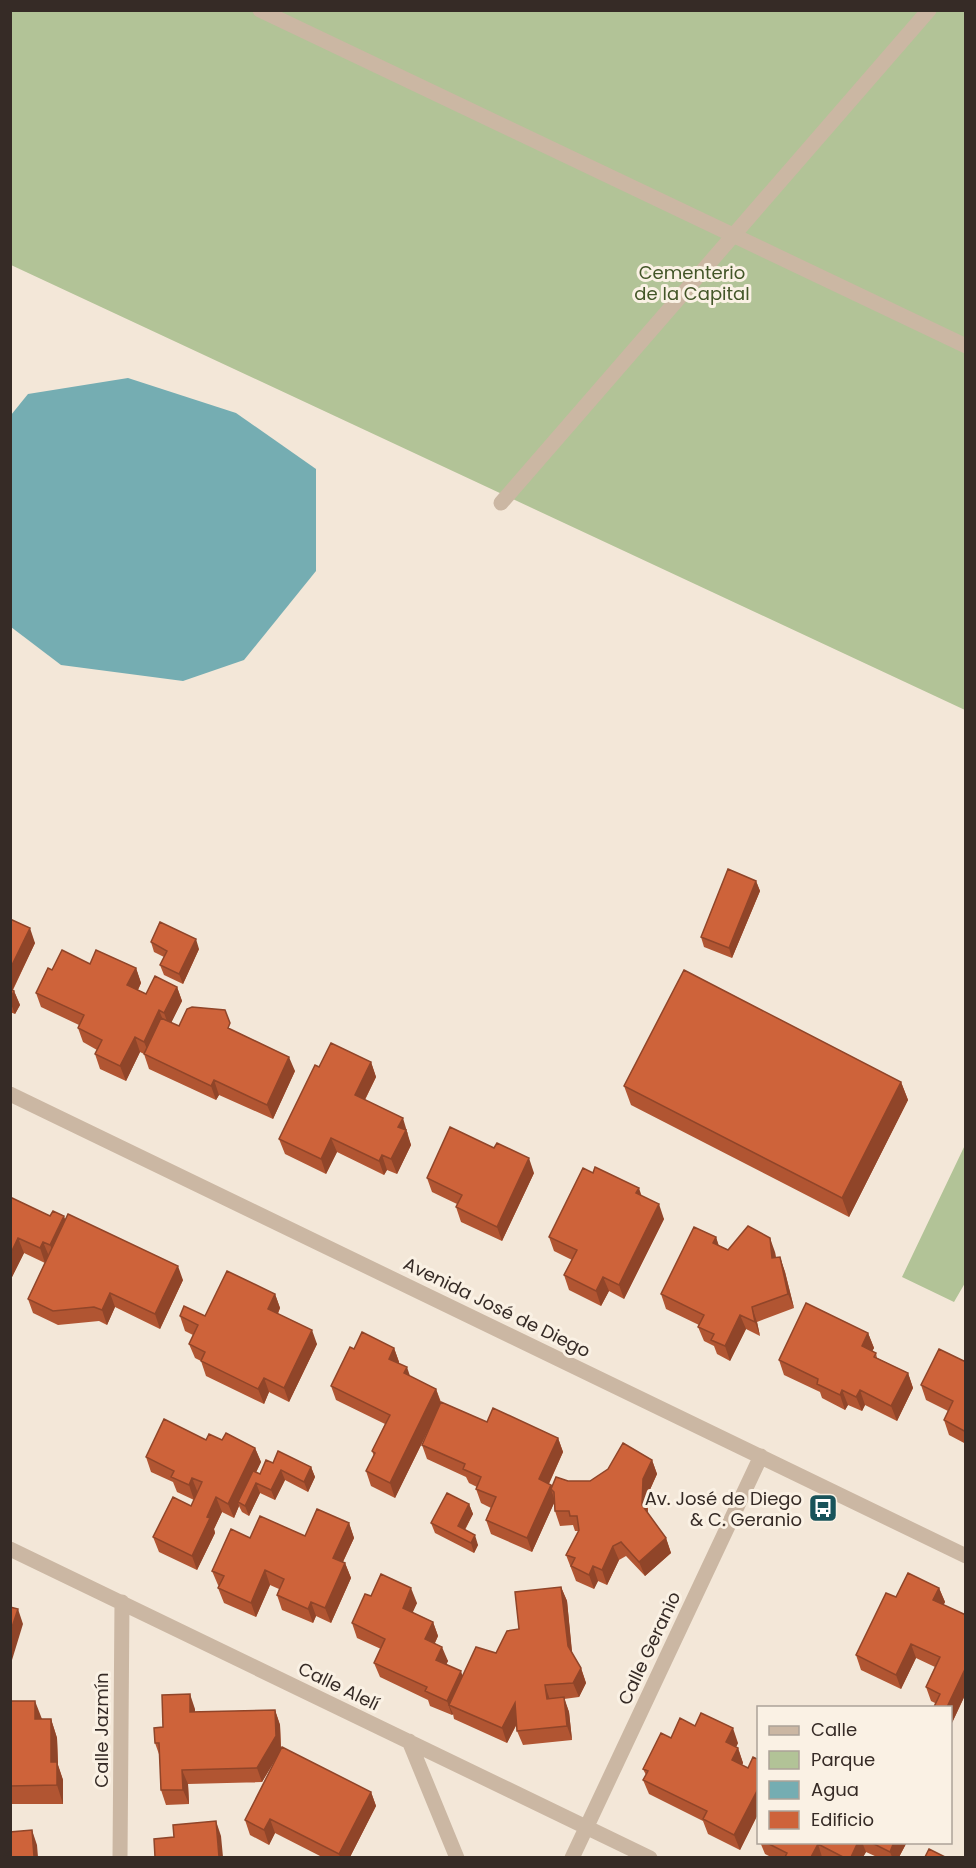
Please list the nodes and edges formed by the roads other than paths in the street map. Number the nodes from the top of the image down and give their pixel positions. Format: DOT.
graph roads {
  1 [pos="260,10"];
  2 [pos="929,10"];
  3 [pos="734,237"];
  4 [pos="966,346"];
  5 [pos="501,503"];
  6 [pos="10,1094"];
  7 [pos="761,1456"];
  8 [pos="10,1549"];
  9 [pos="966,1556"];
  10 [pos="122,1602"];
  11 [pos="409,1741"];
  12 [pos="586,1827"];
  13 [pos="120,1857"];
  14 [pos="457,1857"];
  15 [pos="572,1857"];
  16 [pos="650,1857"];
  1 -- 3 [label="street"];
  2 -- 3 [label="street"];
  3 -- 4 [label="street"];
  3 -- 5 [label="street"];
  6 -- 7 [label="street, Avenida José de Diego"];
  7 -- 9 [label="street, Avenida José de Diego"];
  7 -- 12 [label="street, Calle Geranio"];
  8 -- 10 [label="street, Calle Alelí"];
  10 -- 11 [label="street, Calle Alelí"];
  10 -- 13 [label="street, Calle Jazmín"];
  11 -- 12 [label="street, Calle Alelí"];
  11 -- 14 [label="street"];
  12 -- 15 [label="street, Calle Geranio"];
  12 -- 16 [label="street, Calle Alelí"];
}
